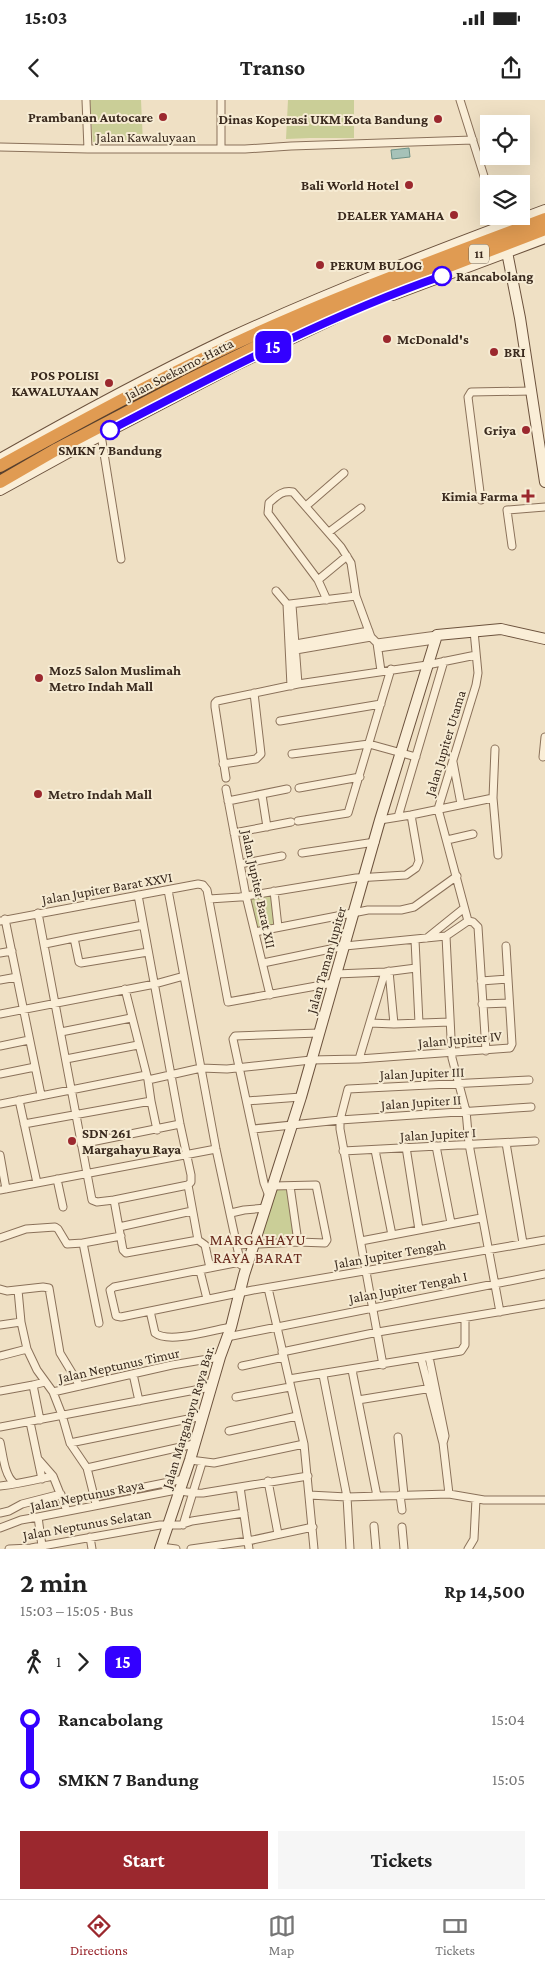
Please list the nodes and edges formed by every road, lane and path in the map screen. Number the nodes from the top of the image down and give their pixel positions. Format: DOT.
graph roads {
  1 [pos="86,100"];
  2 [pos="222,100"];
  3 [pos="462,102"];
  4 [pos="473,140"];
  5 [pos="0,147"];
  6 [pos="88,149"];
  7 [pos="221,149"];
  8 [pos="484,175"];
  9 [pos="545,210"];
  10 [pos="545,219"];
  11 [pos="499,227"];
  12 [pos="545,229"];
  13 [pos="545,238"];
  14 [pos="507,252"];
  15 [pos="297,317"];
  16 [pos="283,328"];
  17 [pos="177,365"];
  18 [pos="192,365"];
  19 [pos="185,382"];
  20 [pos="532,391"];
  21 [pos="169,399"];
  22 [pos="101,435"];
  23 [pos="0,459"];
  24 [pos="0,466"];
  25 [pos="544,468"];
  26 [pos="344,473"];
  27 [pos="0,482"];
  28 [pos="545,482"];
  29 [pos="0,490"];
  30 [pos="480,500"];
  31 [pos="306,506"];
  32 [pos="361,508"];
  33 [pos="545,508"];
  34 [pos="329,532"];
  35 [pos="512,546"];
  36 [pos="347,556"];
  37 [pos="121,559"];
  38 [pos="318,580"];
  39 [pos="276,591"];
  40 [pos="356,596"];
  41 [pos="327,600"];
  42 [pos="290,604"];
  43 [pos="474,634"];
  44 [pos="436,638"];
  45 [pos="545,639"];
  46 [pos="374,640"];
  47 [pos="533,640"];
  48 [pos="545,646"];
  49 [pos="293,648"];
  50 [pos="476,656"];
  51 [pos="444,661"];
  52 [pos="427,665"];
  53 [pos="391,670"];
  54 [pos="381,671"];
  55 [pos="295,685"];
  56 [pos="254,693"];
  57 [pos="381,704"];
  58 [pos="280,721"];
  59 [pos="545,737"];
  60 [pos="369,744"];
  61 [pos="495,749"];
  62 [pos="402,752"];
  63 [pos="292,754"];
  64 [pos="416,756"];
  65 [pos="543,757"];
  66 [pos="452,759"];
  67 [pos="223,764"];
  68 [pos="360,777"];
  69 [pos="226,778"];
  70 [pos="299,788"];
  71 [pos="226,789"];
  72 [pos="286,789"];
  73 [pos="262,795"];
  74 [pos="493,798"];
  75 [pos="228,802"];
  76 [pos="460,804"];
  77 [pos="438,808"];
  78 [pos="411,815"];
  79 [pos="398,817"];
  80 [pos="380,820"];
  81 [pos="267,827"];
  82 [pos="234,833"];
  83 [pos="473,834"];
  84 [pos="447,840"];
  85 [pos="375,842"];
  86 [pos="302,853"];
  87 [pos="498,855"];
  88 [pos="282,856"];
  89 [pos="240,864"];
  90 [pos="457,876"];
  91 [pos="364,878"];
  92 [pos="168,890"];
  93 [pos="274,891"];
  94 [pos="138,895"];
  95 [pos="246,896"];
  96 [pos="209,899"];
  97 [pos="463,909"];
  98 [pos="354,912"];
  99 [pos="38,913"];
  100 [pos="3,920"];
  101 [pos="468,921"];
  102 [pos="143,925"];
  103 [pos="278,927"];
  104 [pos="255,932"];
  105 [pos="446,936"];
  106 [pos="74,938"];
  107 [pos="426,939"];
  108 [pos="415,940"];
  109 [pos="45,944"];
  110 [pos="345,946"];
  111 [pos="506,946"];
  112 [pos="12,951"];
  113 [pos="148,952"];
  114 [pos="0,953"];
  115 [pos="262,963"];
  116 [pos="416,968"];
  117 [pos="387,972"];
  118 [pos="184,976"];
  119 [pos="17,977"];
  120 [pos="334,979"];
  121 [pos="508,979"];
  122 [pos="0,980"];
  123 [pos="481,980"];
  124 [pos="154,984"];
  125 [pos="124,989"];
  126 [pos="270,995"];
  127 [pos="509,1003"];
  128 [pos="55,1004"];
  129 [pos="482,1004"];
  130 [pos="23,1009"];
  131 [pos="0,1014"];
  132 [pos="131,1018"];
  133 [pos="450,1022"];
  134 [pos="370,1023"];
  135 [pos="394,1024"];
  136 [pos="419,1024"];
  137 [pos="61,1032"];
  138 [pos="319,1033"];
  139 [pos="30,1040"];
  140 [pos="0,1046"];
  141 [pos="138,1046"];
  142 [pos="486,1051"];
  143 [pos="452,1053"];
  144 [pos="66,1059"];
  145 [pos="359,1059"];
  146 [pos="311,1060"];
  147 [pos="35,1067"];
  148 [pos="240,1068"];
  149 [pos="201,1070"];
  150 [pos="0,1074"];
  151 [pos="171,1074"];
  152 [pos="147,1077"];
  153 [pos="529,1080"];
  154 [pos="458,1084"];
  155 [pos="71,1090"];
  156 [pos="41,1095"];
  157 [pos="301,1097"];
  158 [pos="19,1100"];
  159 [pos="151,1101"];
  160 [pos="247,1101"];
  161 [pos="0,1104"];
  162 [pos="531,1107"];
  163 [pos="466,1111"];
  164 [pos="76,1116"];
  165 [pos="340,1120"];
  166 [pos="24,1124"];
  167 [pos="180,1124"];
  168 [pos="292,1126"];
  169 [pos="157,1130"];
  170 [pos="253,1130"];
  171 [pos="535,1141"];
  172 [pos="506,1143"];
  173 [pos="81,1144"];
  174 [pos="469,1144"];
  175 [pos="436,1146"];
  176 [pos="406,1147"];
  177 [pos="216,1149"];
  178 [pos="375,1150"];
  179 [pos="343,1151"];
  180 [pos="186,1154"];
  181 [pos="0,1155"];
  182 [pos="88,1173"];
  183 [pos="57,1179"];
  184 [pos="37,1183"];
  185 [pos="188,1185"];
  186 [pos="290,1186"];
  187 [pos="3,1189"];
  188 [pos="271,1191"];
  189 [pos="114,1200"];
  190 [pos="63,1207"];
  191 [pos="266,1208"];
  192 [pos="192,1211"];
  193 [pos="230,1213"];
  194 [pos="481,1218"];
  195 [pos="451,1224"];
  196 [pos="119,1227"];
  197 [pos="419,1230"];
  198 [pos="392,1235"];
  199 [pos="121,1236"];
  200 [pos="0,1238"];
  201 [pos="198,1240"];
  202 [pos="545,1240"];
  203 [pos="256,1241"];
  204 [pos="361,1241"];
  205 [pos="298,1242"];
  206 [pos="82,1243"];
  207 [pos="523,1243"];
  208 [pos="237,1245"];
  209 [pos="488,1249"];
  210 [pos="240,1262"];
  211 [pos="210,1268"];
  212 [pos="200,1271"];
  213 [pos="367,1271"];
  214 [pos="545,1274"];
  215 [pos="244,1275"];
  216 [pos="495,1282"];
  217 [pos="266,1288"];
  218 [pos="0,1290"];
  219 [pos="18,1290"];
  220 [pos="239,1293"];
  221 [pos="207,1299"];
  222 [pos="545,1304"];
  223 [pos="373,1307"];
  224 [pos="150,1311"];
  225 [pos="500,1312"];
  226 [pos="465,1318"];
  227 [pos="21,1322"];
  228 [pos="99,1323"];
  229 [pos="0,1325"];
  230 [pos="276,1326"];
  231 [pos="229,1332"];
  232 [pos="378,1332"];
  233 [pos="27,1349"];
  234 [pos="283,1354"];
  235 [pos="0,1356"];
  236 [pos="220,1357"];
  237 [pos="425,1358"];
  238 [pos="383,1365"];
  239 [pos="242,1366"];
  240 [pos="352,1370"];
  241 [pos="133,1374"];
  242 [pos="323,1375"];
  243 [pos="45,1382"];
  244 [pos="290,1383"];
  245 [pos="33,1385"];
  246 [pos="80,1386"];
  247 [pos="211,1387"];
  248 [pos="431,1388"];
  249 [pos="0,1391"];
  250 [pos="53,1392"];
  251 [pos="236,1397"];
  252 [pos="358,1400"];
  253 [pos="139,1401"];
  254 [pos="62,1415"];
  255 [pos="203,1416"];
  256 [pos="296,1416"];
  257 [pos="40,1420"];
  258 [pos="30,1422"];
  259 [pos="0,1427"];
  260 [pos="229,1431"];
  261 [pos="398,1437"];
  262 [pos="0,1442"];
  263 [pos="70,1443"];
  264 [pos="194,1444"];
  265 [pos="304,1444"];
  266 [pos="39,1459"];
  267 [pos="190,1460"];
  268 [pos="208,1463"];
  269 [pos="3,1468"];
  270 [pos="87,1468"];
  271 [pos="53,1476"];
  272 [pos="308,1476"];
  273 [pos="42,1479"];
  274 [pos="184,1480"];
  275 [pos="268,1481"];
  276 [pos="14,1483"];
  277 [pos="0,1486"];
  278 [pos="240,1487"];
  279 [pos="180,1490"];
  280 [pos="197,1493"];
  281 [pos="62,1494"];
  282 [pos="449,1494"];
  283 [pos="309,1495"];
  284 [pos="402,1495"];
  285 [pos="377,1496"];
  286 [pos="347,1497"];
  287 [pos="476,1499"];
  288 [pos="545,1500"];
  289 [pos="95,1501"];
  290 [pos="402,1510"];
  291 [pos="67,1511"];
  292 [pos="244,1512"];
  293 [pos="0,1513"];
  294 [pos="38,1516"];
  295 [pos="169,1524"];
  296 [pos="183,1524"];
  297 [pos="374,1526"];
  298 [pos="313,1527"];
  299 [pos="402,1527"];
  300 [pos="0,1528"];
  301 [pos="278,1534"];
  302 [pos="90,1537"];
  303 [pos="248,1541"];
  304 [pos="42,1546"];
  305 [pos="59,1546"];
  306 [pos="161,1548"];
  307 [pos="8,1549"];
  308 [pos="31,1549"];
  309 [pos="92,1549"];
  310 [pos="176,1549"];
  311 [pos="191,1549"];
  312 [pos="249,1549"];
  313 [pos="314,1549"];
  314 [pos="350,1549"];
  315 [pos="376,1549"];
  316 [pos="404,1549"];
  317 [pos="468,1549"];
  1 -- 6 [label="street"];
  2 -- 7 [label="street"];
  3 -- 4 [label="street"];
  4 -- 7 [label="street, Jalan Kawaluyaan"];
  4 -- 8 [label="street"];
  5 -- 6 [label="street, Jalan Kawaluyaan"];
  6 -- 7 [label="street, Jalan Kawaluyaan"];
  9 -- 11 [label="street, Jalan Soekarno-Hatta"];
  10 -- 15 [label="highway, Jalan Soekarno-Hatta / 11"];
  11 -- 15 [label="street, Jalan Soekarno-Hatta"];
  12 -- 15 [label="highway, Jalan Soekarno-Hatta / 11"];
  13 -- 14 [label="street, Jalan Soekarno-Hatta"];
  14 -- 20 [label="street"];
  14 -- 21 [label="street, Jalan Soekarno-Hatta"];
  15 -- 16 [label="highway, Jalan Soekarno-Hatta / 11"];
  15 -- 17 [label="street, Jalan Soekarno-Hatta"];
  16 -- 18 [label="highway, Jalan Soekarno-Hatta / 11"];
  16 -- 19 [label="highway, Jalan Soekarno-Hatta / 11"];
  17 -- 18 [label="highway"];
  17 -- 23 [label="street, Jalan Soekarno-Hatta"];
  18 -- 24 [label="highway, Jalan Soekarno-Hatta / 11"];
  19 -- 21 [label="highway"];
  19 -- 27 [label="highway, Jalan Soekarno-Hatta / 11"];
  20 -- 25 [label="street"];
  20 -- 30 [label="street"];
  21 -- 22 [label="street, Jalan Soekarno-Hatta"];
  22 -- 29 [label="street, Jalan Soekarno-Hatta"];
  22 -- 37 [label="street"];
  25 -- 28 [label="street"];
  26 -- 31 [label="street"];
  31 -- 34 [label="street"];
  31 -- 38 [label="street"];
  32 -- 34 [label="street"];
  33 -- 35 [label="street"];
  34 -- 36 [label="street"];
  36 -- 38 [label="street"];
  36 -- 40 [label="street"];
  38 -- 41 [label="street"];
  39 -- 42 [label="street"];
  40 -- 41 [label="street"];
  40 -- 46 [label="street"];
  41 -- 42 [label="street"];
  42 -- 49 [label="street"];
  43 -- 44 [label="street"];
  43 -- 47 [label="street"];
  43 -- 50 [label="street, Jalan Jupiter Utama"];
  44 -- 46 [label="street"];
  44 -- 52 [label="street, Jalan Taman Jupiter"];
  45 -- 47 [label="street"];
  46 -- 49 [label="street"];
  46 -- 54 [label="street"];
  47 -- 48 [label="street"];
  49 -- 55 [label="street"];
  50 -- 51 [label="street"];
  50 -- 66 [label="street, Jalan Jupiter Utama"];
  51 -- 52 [label="street"];
  51 -- 64 [label="street"];
  52 -- 53 [label="street"];
  52 -- 62 [label="street, Jalan Taman Jupiter"];
  53 -- 54 [label="street"];
  53 -- 57 [label="street"];
  54 -- 55 [label="street"];
  55 -- 56 [label="street"];
  56 -- 67 [label="street"];
  56 -- 67 [label="street"];
  57 -- 58 [label="street"];
  57 -- 60 [label="street"];
  59 -- 65 [label="street"];
  60 -- 62 [label="street"];
  60 -- 63 [label="street"];
  60 -- 68 [label="street"];
  61 -- 74 [label="street"];
  62 -- 64 [label="street"];
  62 -- 80 [label="street, Jalan Taman Jupiter"];
  64 -- 79 [label="street"];
  66 -- 76 [label="street"];
  66 -- 77 [label="street, Jalan Jupiter Utama"];
  67 -- 69 [label="street"];
  68 -- 70 [label="street"];
  68 -- 81 [label="street"];
  71 -- 75 [label="street, Jalan Jupiter Barat XII"];
  72 -- 73 [label="street"];
  73 -- 75 [label="street"];
  73 -- 81 [label="street"];
  74 -- 76 [label="street"];
  74 -- 87 [label="street"];
  75 -- 82 [label="street, Jalan Jupiter Barat XII"];
  76 -- 77 [label="street"];
  77 -- 78 [label="street"];
  77 -- 84 [label="street, Jalan Jupiter Utama"];
  78 -- 79 [label="street"];
  78 -- 91 [label="street"];
  79 -- 80 [label="street"];
  80 -- 85 [label="street, Jalan Taman Jupiter"];
  81 -- 82 [label="street"];
  82 -- 89 [label="street, Jalan Jupiter Barat XII"];
  83 -- 84 [label="street"];
  84 -- 90 [label="street, Jalan Jupiter Utama"];
  85 -- 86 [label="street"];
  85 -- 91 [label="street, Jalan Taman Jupiter"];
  88 -- 89 [label="street"];
  89 -- 95 [label="street, Jalan Jupiter Barat XII"];
  90 -- 97 [label="street, Jalan Jupiter Utama"];
  90 -- 98 [label="street"];
  91 -- 93 [label="street"];
  91 -- 98 [label="street, Jalan Taman Jupiter"];
  92 -- 94 [label="street, Jalan Jupiter Barat XXVI"];
  92 -- 96 [label="street, Jalan Jupiter Barat XXVI"];
  92 -- 118 [label="street"];
  93 -- 95 [label="street"];
  93 -- 103 [label="street"];
  94 -- 99 [label="street, Jalan Jupiter Barat XXVI"];
  94 -- 102 [label="street"];
  95 -- 96 [label="street"];
  95 -- 104 [label="street, Jalan Jupiter Barat XII"];
  96 -- 126 [label="street"];
  97 -- 101 [label="street, Jalan Jupiter Utama"];
  97 -- 107 [label="street"];
  98 -- 103 [label="street"];
  98 -- 110 [label="street, Jalan Taman Jupiter"];
  99 -- 100 [label="street, Jalan Jupiter Barat XXVI"];
  99 -- 109 [label="street"];
  100 -- 112 [label="street"];
  101 -- 105 [label="street"];
  101 -- 123 [label="street, Jalan Jupiter Utama"];
  102 -- 106 [label="street"];
  102 -- 113 [label="street"];
  103 -- 104 [label="street"];
  104 -- 115 [label="street, Jalan Jupiter Barat XII"];
  105 -- 107 [label="street"];
  105 -- 133 [label="street"];
  106 -- 109 [label="street"];
  106 -- 113 [label="street"];
  107 -- 108 [label="street"];
  108 -- 110 [label="street"];
  108 -- 116 [label="street"];
  109 -- 128 [label="street"];
  110 -- 115 [label="street"];
  110 -- 120 [label="street, Jalan Taman Jupiter"];
  111 -- 121 [label="street, Jalan Jupiter IV"];
  112 -- 114 [label="street"];
  112 -- 119 [label="street"];
  113 -- 124 [label="street"];
  115 -- 126 [label="street, Jalan Jupiter Barat XII"];
  116 -- 117 [label="street"];
  116 -- 136 [label="street"];
  117 -- 120 [label="street"];
  117 -- 134 [label="street"];
  117 -- 135 [label="street"];
  118 -- 124 [label="street"];
  118 -- 149 [label="street"];
  119 -- 122 [label="street"];
  119 -- 130 [label="street"];
  120 -- 126 [label="street"];
  120 -- 138 [label="street, Jalan Taman Jupiter"];
  121 -- 123 [label="street"];
  121 -- 127 [label="street, Jalan Jupiter IV"];
  123 -- 129 [label="street"];
  124 -- 125 [label="street"];
  124 -- 151 [label="street"];
  125 -- 128 [label="street"];
  125 -- 132 [label="street"];
  127 -- 129 [label="street"];
  127 -- 142 [label="street, Jalan Jupiter IV"];
  128 -- 130 [label="street"];
  128 -- 137 [label="street"];
  129 -- 142 [label="street"];
  130 -- 131 [label="street"];
  130 -- 139 [label="street"];
  132 -- 137 [label="street"];
  132 -- 141 [label="street"];
  133 -- 136 [label="street"];
  133 -- 143 [label="street"];
  134 -- 135 [label="street"];
  134 -- 145 [label="street"];
  135 -- 136 [label="street"];
  137 -- 144 [label="street"];
  138 -- 146 [label="street, Jalan Taman Jupiter"];
  138 -- 148 [label="street"];
  139 -- 140 [label="street"];
  139 -- 147 [label="street"];
  141 -- 144 [label="street"];
  141 -- 152 [label="street"];
  142 -- 143 [label="street, Jalan Jupiter IV"];
  143 -- 145 [label="street, Jalan Jupiter IV"];
  143 -- 154 [label="street"];
  144 -- 155 [label="street"];
  145 -- 146 [label="street, Jalan Jupiter IV"];
  146 -- 148 [label="street, Jalan Jupiter IV"];
  146 -- 157 [label="street, Jalan Taman Jupiter"];
  147 -- 150 [label="street"];
  147 -- 156 [label="street"];
  148 -- 149 [label="street, Jalan Jupiter IV"];
  148 -- 160 [label="street"];
  149 -- 151 [label="street, Jalan Jupiter IV"];
  149 -- 177 [label="street"];
  151 -- 152 [label="street, Jalan Jupiter IV"];
  151 -- 167 [label="street"];
  152 -- 155 [label="street, Jalan Jupiter IV"];
  152 -- 159 [label="street"];
  153 -- 154 [label="street, Jalan Jupiter III"];
  154 -- 163 [label="street"];
  154 -- 165 [label="street, Jalan Jupiter III"];
  155 -- 156 [label="street, Jalan Jupiter IV"];
  155 -- 164 [label="street"];
  156 -- 158 [label="street, Jalan Jupiter IV"];
  157 -- 160 [label="street"];
  157 -- 168 [label="street, Jalan Taman Jupiter"];
  158 -- 161 [label="street, Jalan Jupiter IV"];
  158 -- 166 [label="street"];
  159 -- 164 [label="street"];
  159 -- 169 [label="street"];
  160 -- 170 [label="street"];
  162 -- 163 [label="street, Jalan Jupiter II"];
  163 -- 165 [label="street, Jalan Jupiter II"];
  163 -- 174 [label="street"];
  164 -- 166 [label="street"];
  164 -- 173 [label="street"];
  165 -- 168 [label="street, Jalan Jupiter II"];
  165 -- 179 [label="street"];
  166 -- 184 [label="street"];
  167 -- 169 [label="street"];
  167 -- 180 [label="street"];
  168 -- 170 [label="street, Jalan Jupiter II"];
  168 -- 188 [label="street, Jalan Taman Jupiter"];
  169 -- 173 [label="street"];
  170 -- 188 [label="street"];
  171 -- 172 [label="street, Jalan Jupiter I"];
  172 -- 174 [label="street, Jalan Jupiter I"];
  172 -- 207 [label="street"];
  173 -- 182 [label="street"];
  174 -- 175 [label="street, Jalan Jupiter I"];
  174 -- 194 [label="street"];
  175 -- 176 [label="street, Jalan Jupiter I"];
  175 -- 195 [label="street"];
  176 -- 178 [label="street, Jalan Jupiter I"];
  176 -- 197 [label="street"];
  177 -- 180 [label="street"];
  177 -- 193 [label="street"];
  178 -- 179 [label="street, Jalan Jupiter I"];
  178 -- 198 [label="street"];
  179 -- 204 [label="street"];
  180 -- 182 [label="street"];
  180 -- 185 [label="street"];
  181 -- 187 [label="street"];
  182 -- 183 [label="street"];
  182 -- 189 [label="street"];
  183 -- 184 [label="street"];
  183 -- 190 [label="street"];
  184 -- 187 [label="street"];
  185 -- 189 [label="street"];
  185 -- 192 [label="street"];
  186 -- 188 [label="street"];
  186 -- 205 [label="street"];
  186 -- 205 [label="street"];
  188 -- 191 [label="street, Jalan Taman Jupiter"];
  189 -- 196 [label="street"];
  191 -- 193 [label="street"];
  191 -- 203 [label="street, Jalan Taman Jupiter"];
  192 -- 196 [label="street"];
  192 -- 201 [label="street"];
  193 -- 208 [label="street"];
  194 -- 195 [label="street"];
  194 -- 209 [label="street"];
  195 -- 197 [label="street"];
  196 -- 199 [label="street"];
  197 -- 198 [label="street"];
  198 -- 204 [label="street"];
  199 -- 201 [label="street"];
  199 -- 206 [label="street"];
  200 -- 206 [label="street"];
  201 -- 211 [label="street"];
  202 -- 207 [label="street, Jalan Jupiter Tengah"];
  203 -- 205 [label="street"];
  203 -- 208 [label="street"];
  203 -- 215 [label="street, Jalan Taman Jupiter"];
  204 -- 213 [label="street"];
  206 -- 228 [label="street"];
  207 -- 209 [label="street, Jalan Jupiter Tengah"];
  208 -- 210 [label="street"];
  209 -- 213 [label="street, Jalan Jupiter Tengah"];
  209 -- 216 [label="street"];
  210 -- 211 [label="street"];
  210 -- 215 [label="street"];
  211 -- 212 [label="street"];
  212 -- 221 [label="street"];
  212 -- 224 [label="street, Jalan Jupiter Tengah"];
  213 -- 217 [label="street, Jalan Jupiter Tengah"];
  213 -- 223 [label="street"];
  214 -- 216 [label="street, Jalan Jupiter Tengah I"];
  215 -- 220 [label="street, Jalan Taman Jupiter"];
  216 -- 223 [label="street, Jalan Jupiter Tengah I"];
  216 -- 225 [label="street"];
  217 -- 220 [label="street, Jalan Jupiter Tengah"];
  217 -- 230 [label="street"];
  218 -- 219 [label="street"];
  219 -- 227 [label="street"];
  219 -- 246 [label="street"];
  220 -- 221 [label="street, Jalan Jupiter Tengah"];
  220 -- 231 [label="street, Jalan Margahayu Raya Bar."];
  221 -- 224 [label="street, Jalan Jupiter Tengah"];
  222 -- 225 [label="street"];
  223 -- 230 [label="street, Jalan Jupiter Tengah I"];
  223 -- 232 [label="street"];
  224 -- 231 [label="street, Jalan Jupiter Tengah I"];
  225 -- 226 [label="street"];
  226 -- 232 [label="street"];
  226 -- 237 [label="street"];
  227 -- 229 [label="street"];
  227 -- 233 [label="street"];
  230 -- 231 [label="street, Jalan Jupiter Tengah I"];
  230 -- 234 [label="street"];
  231 -- 236 [label="street, Jalan Margahayu Raya Bar."];
  232 -- 234 [label="street"];
  232 -- 238 [label="street"];
  233 -- 235 [label="street"];
  233 -- 243 [label="street"];
  234 -- 239 [label="street"];
  234 -- 244 [label="street"];
  236 -- 241 [label="street, Jalan Neptunus Timur"];
  236 -- 247 [label="street, Jalan Margahayu Raya Bar."];
  237 -- 238 [label="street"];
  237 -- 248 [label="street"];
  238 -- 240 [label="street"];
  240 -- 242 [label="street"];
  240 -- 252 [label="street"];
  241 -- 246 [label="street, Jalan Neptunus Timur"];
  241 -- 253 [label="street"];
  242 -- 244 [label="street"];
  242 -- 286 [label="street"];
  243 -- 245 [label="street"];
  243 -- 250 [label="street"];
  244 -- 251 [label="street"];
  244 -- 256 [label="street"];
  245 -- 249 [label="street"];
  245 -- 257 [label="street"];
  246 -- 250 [label="street, Jalan Neptunus Timur"];
  247 -- 253 [label="street"];
  247 -- 255 [label="street, Jalan Margahayu Raya Bar."];
  248 -- 252 [label="street"];
  248 -- 282 [label="street"];
  250 -- 254 [label="street"];
  252 -- 285 [label="street"];
  253 -- 254 [label="street"];
  254 -- 257 [label="street"];
  254 -- 263 [label="street"];
  255 -- 263 [label="street"];
  255 -- 264 [label="street, Jalan Margahayu Raya Bar."];
  256 -- 260 [label="street"];
  256 -- 265 [label="street"];
  257 -- 258 [label="street"];
  258 -- 259 [label="street"];
  258 -- 266 [label="street"];
  261 -- 284 [label="street"];
  262 -- 269 [label="street"];
  263 -- 270 [label="street"];
  264 -- 267 [label="street, Jalan Margahayu Raya Bar."];
  264 -- 270 [label="street"];
  265 -- 268 [label="street"];
  265 -- 272 [label="street"];
  266 -- 271 [label="street"];
  266 -- 273 [label="street"];
  267 -- 268 [label="street"];
  267 -- 274 [label="street, Jalan Margahayu Raya Bar."];
  268 -- 280 [label="street"];
  269 -- 276 [label="street"];
  270 -- 289 [label="street"];
  271 -- 273 [label="street"];
  271 -- 281 [label="street"];
  272 -- 275 [label="street"];
  272 -- 283 [label="street"];
  273 -- 276 [label="street"];
  274 -- 279 [label="street, Jalan Margahayu Raya Bar."];
  274 -- 289 [label="street"];
  275 -- 278 [label="street"];
  275 -- 301 [label="street"];
  276 -- 277 [label="street"];
  278 -- 280 [label="street"];
  278 -- 292 [label="street"];
  279 -- 280 [label="street"];
  279 -- 289 [label="street, Jalan Neptunus Raya"];
  279 -- 295 [label="street, Jalan Margahayu Raya Bar."];
  280 -- 296 [label="street"];
  281 -- 291 [label="street"];
  281 -- 293 [label="street"];
  282 -- 284 [label="street"];
  282 -- 287 [label="street"];
  283 -- 286 [label="street"];
  283 -- 298 [label="street"];
  284 -- 285 [label="street"];
  284 -- 290 [label="street"];
  285 -- 286 [label="street"];
  286 -- 314 [label="street"];
  287 -- 288 [label="street"];
  287 -- 317 [label="street"];
  289 -- 291 [label="street, Jalan Neptunus Raya"];
  291 -- 294 [label="street, Jalan Neptunus Raya"];
  292 -- 296 [label="street, Jalan Neptunus Selatan"];
  292 -- 303 [label="street"];
  294 -- 300 [label="street, Jalan Neptunus Raya"];
  294 -- 304 [label="street"];
  295 -- 296 [label="street, Jalan Neptunus Selatan"];
  295 -- 302 [label="street, Jalan Neptunus Selatan"];
  295 -- 306 [label="street, Jalan Margahayu Raya Bar."];
  297 -- 315 [label="street"];
  298 -- 301 [label="street"];
  298 -- 313 [label="street"];
  299 -- 316 [label="street"];
  301 -- 303 [label="street"];
  302 -- 305 [label="street, Jalan Neptunus Selatan"];
  302 -- 309 [label="street"];
  303 -- 311 [label="street"];
  303 -- 312 [label="street"];
  304 -- 305 [label="street, Jalan Neptunus Selatan"];
  304 -- 308 [label="street, Jalan Neptunus Selatan"];
  306 -- 310 [label="street"];
  307 -- 308 [label="street, Jalan Neptunus Selatan"];
}
